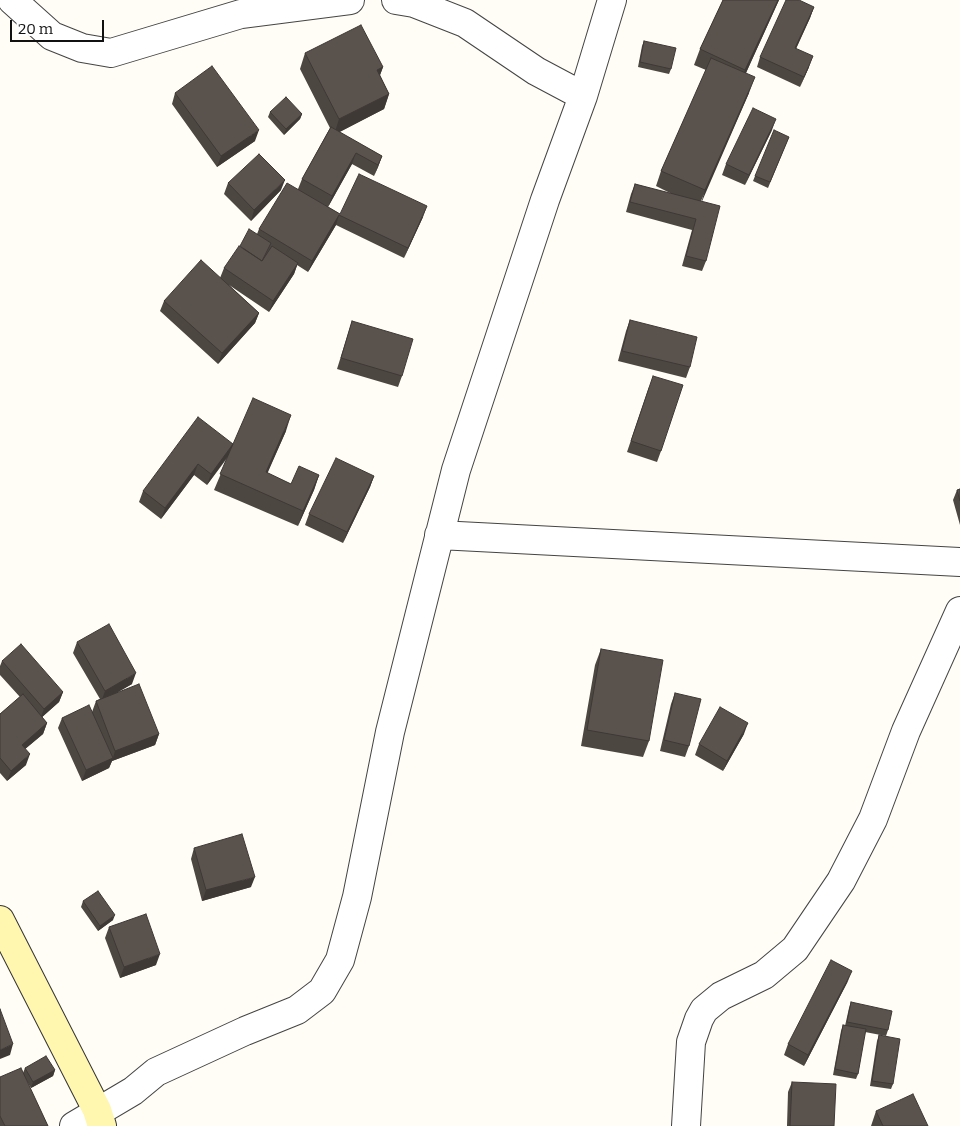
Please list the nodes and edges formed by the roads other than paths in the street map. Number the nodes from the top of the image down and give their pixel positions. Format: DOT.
graph roads {
  1 [pos="12,0"];
  2 [pos="350,0"];
  3 [pos="396,0"];
  4 [pos="612,0"];
  5 [pos="583,96"];
  6 [pos="439,535"];
  7 [pos="960,562"];
  8 [pos="960,612"];
  9 [pos="0,920"];
  10 [pos="99,1118"];
  11 [pos="74,1126"];
  12 [pos="686,1126"];
  1 -- 2 [label="street"];
  3 -- 5 [label="street"];
  4 -- 5 [label="street"];
  5 -- 6 [label="street"];
  6 -- 7 [label="street"];
  6 -- 10 [label="street"];
  8 -- 12 [label="street"];
  9 -- 10 [label="main road"];
  10 -- 11 [label="street"];
}
